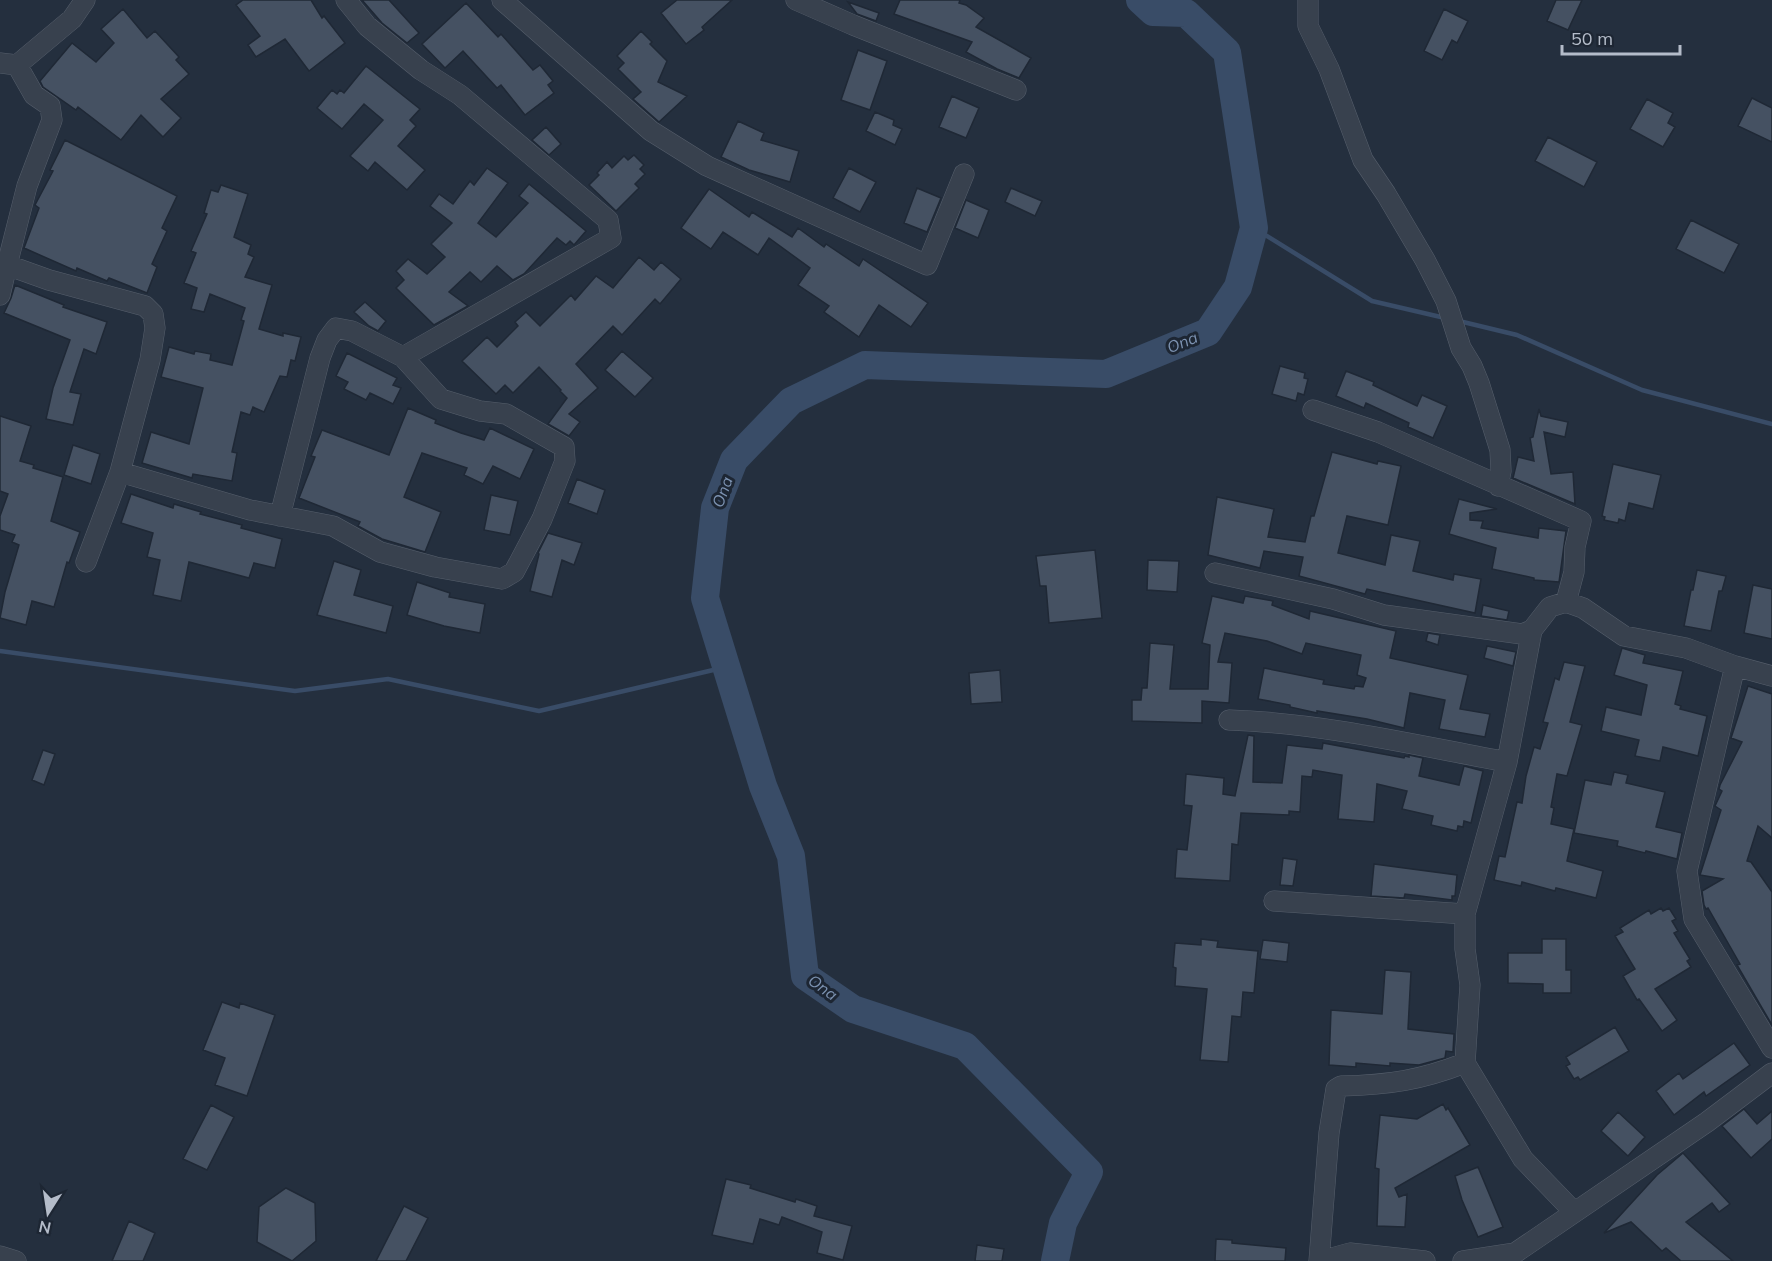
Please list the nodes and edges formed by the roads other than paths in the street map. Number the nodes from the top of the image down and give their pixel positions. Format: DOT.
graph roads {
  1 [pos="85,0"];
  2 [pos="346,0"];
  3 [pos="1308,0"];
  4 [pos="804,1"];
  5 [pos="508,2"];
  6 [pos="9,64"];
  7 [pos="1016,90"];
  8 [pos="964,174"];
  9 [pos="8,265"];
  10 [pos="0,296"];
  11 [pos="403,357"];
  12 [pos="1313,410"];
  13 [pos="120,472"];
  14 [pos="1498,486"];
  15 [pos="280,516"];
  16 [pos="86,562"];
  17 [pos="1215,573"];
  18 [pos="1566,603"];
  19 [pos="1532,630"];
  20 [pos="1735,666"];
  21 [pos="1772,676"];
  22 [pos="1229,720"];
  23 [pos="1507,762"];
  24 [pos="1274,901"];
  25 [pos="1465,914"];
  26 [pos="1772,1048"];
  27 [pos="1465,1063"];
  28 [pos="1772,1073"];
  29 [pos="1574,1212"];
  30 [pos="0,1256"];
  31 [pos="16,1261"];
  32 [pos="1320,1261"];
  33 [pos="1425,1261"];
  34 [pos="1463,1261"];
  1 -- 6 [label="street"];
  2 -- 11 [label="street"];
  3 -- 14 [label="street"];
  4 -- 7 [label="street"];
  5 -- 8 [label="street"];
  6 -- 9 [label="street"];
  9 -- 10 [label="street"];
  9 -- 13 [label="street"];
  11 -- 15 [label="street"];
  11 -- 15 [label="street"];
  12 -- 14 [label="street"];
  13 -- 15 [label="street"];
  13 -- 16 [label="street"];
  14 -- 18 [label="street"];
  17 -- 19 [label="street"];
  18 -- 19 [label="street"];
  18 -- 20 [label="street"];
  19 -- 23 [label="street"];
  20 -- 21 [label="street"];
  20 -- 26 [label="street"];
  22 -- 23 [label="street"];
  23 -- 25 [label="street"];
  24 -- 25 [label="street"];
  25 -- 27 [label="street"];
  27 -- 29 [label="street"];
  27 -- 32 [label="street"];
  28 -- 29 [label="street"];
  29 -- 34 [label="street"];
  30 -- 31 [label="street"];
  32 -- 33 [label="street"];
}
